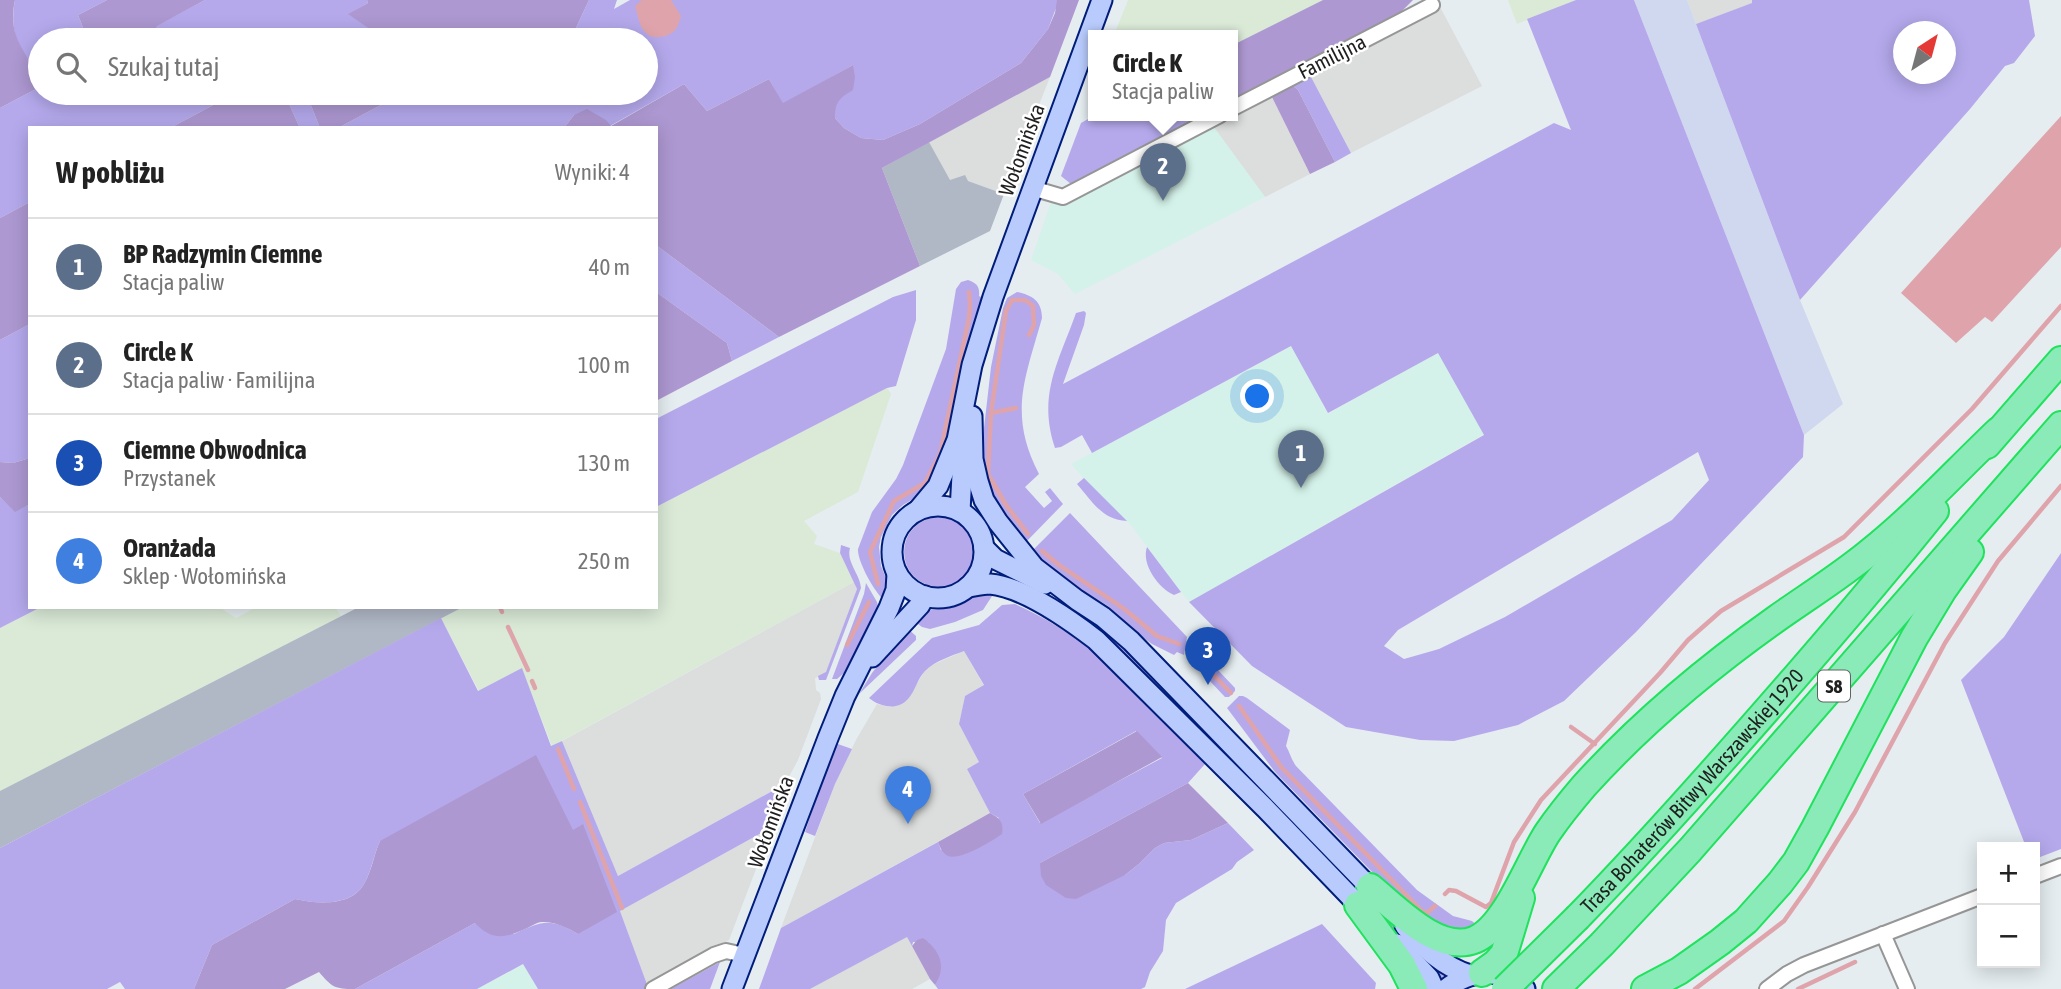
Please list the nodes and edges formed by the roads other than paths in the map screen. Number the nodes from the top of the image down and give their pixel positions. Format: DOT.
graph roads {
  1 [pos="1102,0"];
  2 [pos="1432,5"];
  3 [pos="1091,30"];
  4 [pos="1088,38"];
  5 [pos="1238,105"];
  6 [pos="1209,121"];
  7 [pos="1032,188"];
  8 [pos="987,317"];
  9 [pos="2061,360"];
  10 [pos="972,416"];
  11 [pos="2061,425"];
  12 [pos="1998,431"];
  13 [pos="2033,458"];
  14 [pos="918,510"];
  15 [pos="960,511"];
  16 [pos="984,548"];
  17 [pos="897,574"];
  18 [pos="968,587"];
  19 [pos="925,596"];
  20 [pos="1077,600"];
  21 [pos="857,674"];
  22 [pos="1531,863"];
  23 [pos="2061,866"];
  24 [pos="2040,874"];
  25 [pos="1364,896"];
  26 [pos="1977,898"];
  27 [pos="1883,934"];
  28 [pos="744,955"];
  29 [pos="1476,974"];
  30 [pos="653,989"];
  31 [pos="732,989"];
  32 [pos="1414,989"];
  33 [pos="1434,989"];
  34 [pos="1446,989"];
  35 [pos="1505,989"];
  36 [pos="1525,989"];
  37 [pos="1556,989"];
  38 [pos="1645,989"];
  39 [pos="1767,989"];
  40 [pos="1907,989"];
  1 -- 3 [label="main road, Wołomińska"];
  2 -- 5 [label="street, Familijna"];
  4 -- 7 [label="main road, Wołomińska"];
  6 -- 7 [label="street"];
  7 -- 8 [label="main road, Wołomińska"];
  8 -- 10 [label="main road, Wołomińska"];
  8 -- 14 [label="main road, Wołomińska"];
  9 -- 12 [label="highway, Trasa Bohaterów Bitwy Warszawskiej 1920 / S8"];
  10 -- 15 [label="main road, Wołomińska"];
  10 -- 20 [label="main road"];
  11 -- 13 [label="highway, Trasa Bohaterów Bitwy Warszawskiej 1920 / S8"];
  12 -- 22 [label="highway"];
  12 -- 35 [label="highway, Trasa Bohaterów Bitwy Warszawskiej 1920 / S8, bridge"];
  13 -- 37 [label="highway, Trasa Bohaterów Bitwy Warszawskiej 1920 / S8"];
  13 -- 38 [label="highway"];
  14 -- 15 [label="main road"];
  14 -- 17 [label="main road"];
  15 -- 16 [label="main road"];
  16 -- 18 [label="main road"];
  16 -- 20 [label="main road"];
  17 -- 19 [label="main road"];
  17 -- 21 [label="main road, Wołomińska"];
  18 -- 19 [label="main road"];
  18 -- 25 [label="main road"];
  19 -- 21 [label="main road, Wołomińska"];
  20 -- 25 [label="main road"];
  21 -- 28 [label="main road, Wołomińska"];
  22 -- 25 [label="highway"];
  22 -- 29 [label="highway"];
  23 -- 24 [label="street"];
  25 -- 29 [label="main road"];
  25 -- 32 [label="highway"];
  25 -- 33 [label="main road"];
  26 -- 27 [label="street"];
  27 -- 39 [label="street"];
  27 -- 40 [label="street"];
  28 -- 30 [label="street"];
  28 -- 31 [label="main road, Wołomińska"];
  29 -- 34 [label="main road"];
  29 -- 36 [label="main road"];
}
